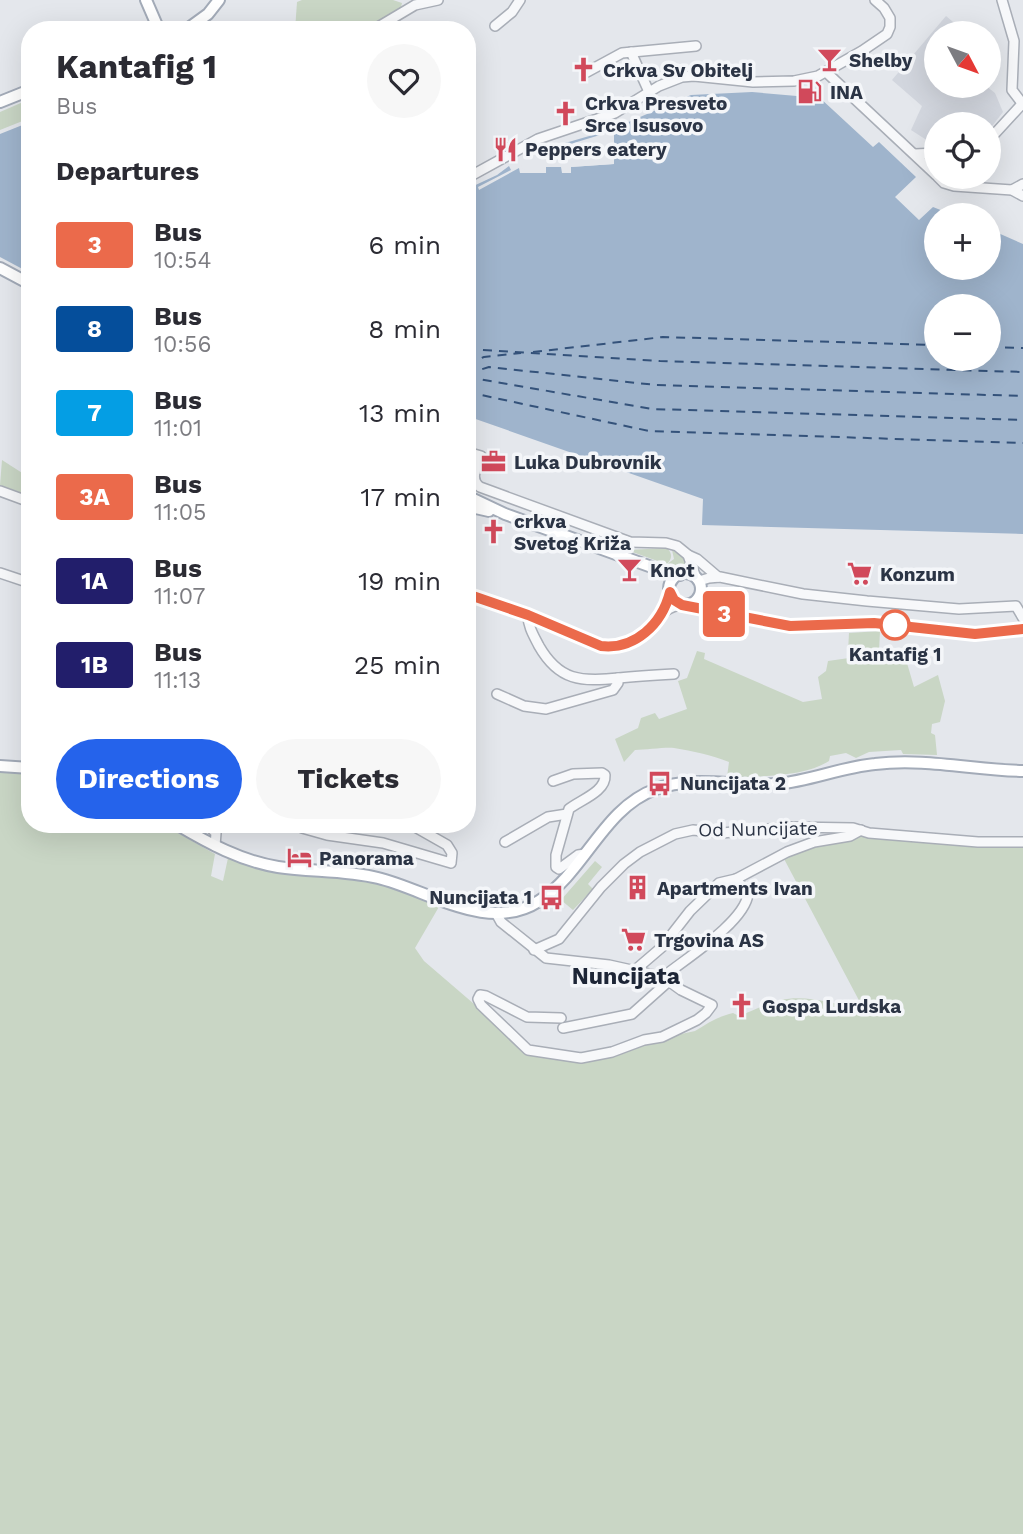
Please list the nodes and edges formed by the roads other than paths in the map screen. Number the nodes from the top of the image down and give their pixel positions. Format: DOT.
graph roads {
  1 [pos="145,0"];
  2 [pos="219,0"];
  3 [pos="438,0"];
  4 [pos="520,0"];
  5 [pos="875,0"];
  6 [pos="1002,0"];
  7 [pos="155,21"];
  8 [pos="198,21"];
  9 [pos="388,21"];
  10 [pos="495,26"];
  11 [pos="696,46"];
  12 [pos="631,52"];
  13 [pos="587,72"];
  14 [pos="826,72"];
  15 [pos="649,92"];
  16 [pos="21,94"];
  17 [pos="0,102"];
  18 [pos="1023,103"];
  19 [pos="1001,128"];
  20 [pos="924,154"];
  21 [pos="915,155"];
  22 [pos="924,164"];
  23 [pos="476,173"];
  24 [pos="1023,184"];
  25 [pos="998,189"];
  26 [pos="1012,190"];
  27 [pos="1023,196"];
  28 [pos="0,268"];
  29 [pos="21,279"];
  30 [pos="476,455"];
  31 [pos="476,472"];
  32 [pos="476,484"];
  33 [pos="0,491"];
  34 [pos="21,499"];
  35 [pos="476,500"];
  36 [pos="476,508"];
  37 [pos="505,514"];
  38 [pos="689,559"];
  39 [pos="660,570"];
  40 [pos="0,573"];
  41 [pos="681,574"];
  42 [pos="720,578"];
  43 [pos="21,580"];
  44 [pos="697,580"];
  45 [pos="670,589"];
  46 [pos="700,594"];
  47 [pos="476,597"];
  48 [pos="685,605"];
  49 [pos="719,613"];
  50 [pos="662,614"];
  51 [pos="528,615"];
  52 [pos="1023,618"];
  53 [pos="1023,629"];
  54 [pos="674,674"];
  55 [pos="618,678"];
  56 [pos="497,694"];
  57 [pos="0,766"];
  58 [pos="21,767"];
  59 [pos="1023,771"];
  60 [pos="553,781"];
  61 [pos="567,814"];
  62 [pos="861,830"];
  63 [pos="192,833"];
  64 [pos="216,833"];
  65 [pos="320,833"];
  66 [pos="426,833"];
  67 [pos="505,842"];
  68 [pos="1023,842"];
  69 [pos="215,846"];
  70 [pos="585,854"];
  71 [pos="736,879"];
  72 [pos="496,913"];
  73 [pos="534,950"];
  74 [pos="634,971"];
  75 [pos="666,979"];
  1 -- 7 [label="main road"];
  2 -- 8 [label="main road"];
  3 -- 9 [label="street"];
  4 -- 10 [label="street"];
  5 -- 14 [label="street"];
  6 -- 18 [label="street"];
  11 -- 12 [label="street"];
  12 -- 13 [label="street"];
  12 -- 15 [label="street"];
  14 -- 15 [label="street"];
  14 -- 21 [label="street"];
  15 -- 23 [label="street"];
  16 -- 17 [label="main road"];
  18 -- 19 [label="street"];
  20 -- 21 [label="street"];
  21 -- 22 [label="street"];
  24 -- 26 [label="street"];
  25 -- 26 [label="street"];
  26 -- 27 [label="street"];
  28 -- 29 [label="main road"];
  30 -- 31 [label="street"];
  32 -- 38 [label="street"];
  33 -- 34 [label="street"];
  35 -- 37 [label="main road"];
  36 -- 37 [label="main road"];
  37 -- 39 [label="main road"];
  38 -- 41 [label="street"];
  38 -- 42 [label="street"];
  38 -- 44 [label="street"];
  39 -- 41 [label="main road"];
  39 -- 45 [label="main road"];
  40 -- 43 [label="street"];
  41 -- 44 [label="main road"];
  41 -- 45 [label="main road"];
  42 -- 44 [label="street"];
  42 -- 52 [label="street"];
  44 -- 46 [label="main road"];
  45 -- 48 [label="main road"];
  45 -- 50 [label="street"];
  46 -- 48 [label="main road"];
  46 -- 49 [label="main road"];
  47 -- 51 [label="street"];
  48 -- 49 [label="main road"];
  48 -- 50 [label="street"];
  49 -- 53 [label="main road"];
  50 -- 51 [label="street"];
  51 -- 55 [label="street"];
  54 -- 55 [label="street"];
  55 -- 56 [label="street"];
  57 -- 58 [label="main road"];
  59 -- 70 [label="main road"];
  60 -- 61 [label="street"];
  61 -- 67 [label="street"];
  61 -- 70 [label="street"];
  62 -- 68 [label="street, Od Nuncijate"];
  62 -- 71 [label="street, Od Nuncijate"];
  62 -- 73 [label="street, Od Nuncijate"];
  63 -- 69 [label="main road"];
  64 -- 69 [label="street"];
  65 -- 66 [label="street"];
  69 -- 72 [label="main road"];
  70 -- 72 [label="main road"];
  71 -- 74 [label="street, Od Nuncijate"];
  71 -- 75 [label="street"];
  72 -- 73 [label="street"];
  73 -- 74 [label="street"];
  74 -- 75 [label="street"];
  75 -- 75 [label="street"];
}
